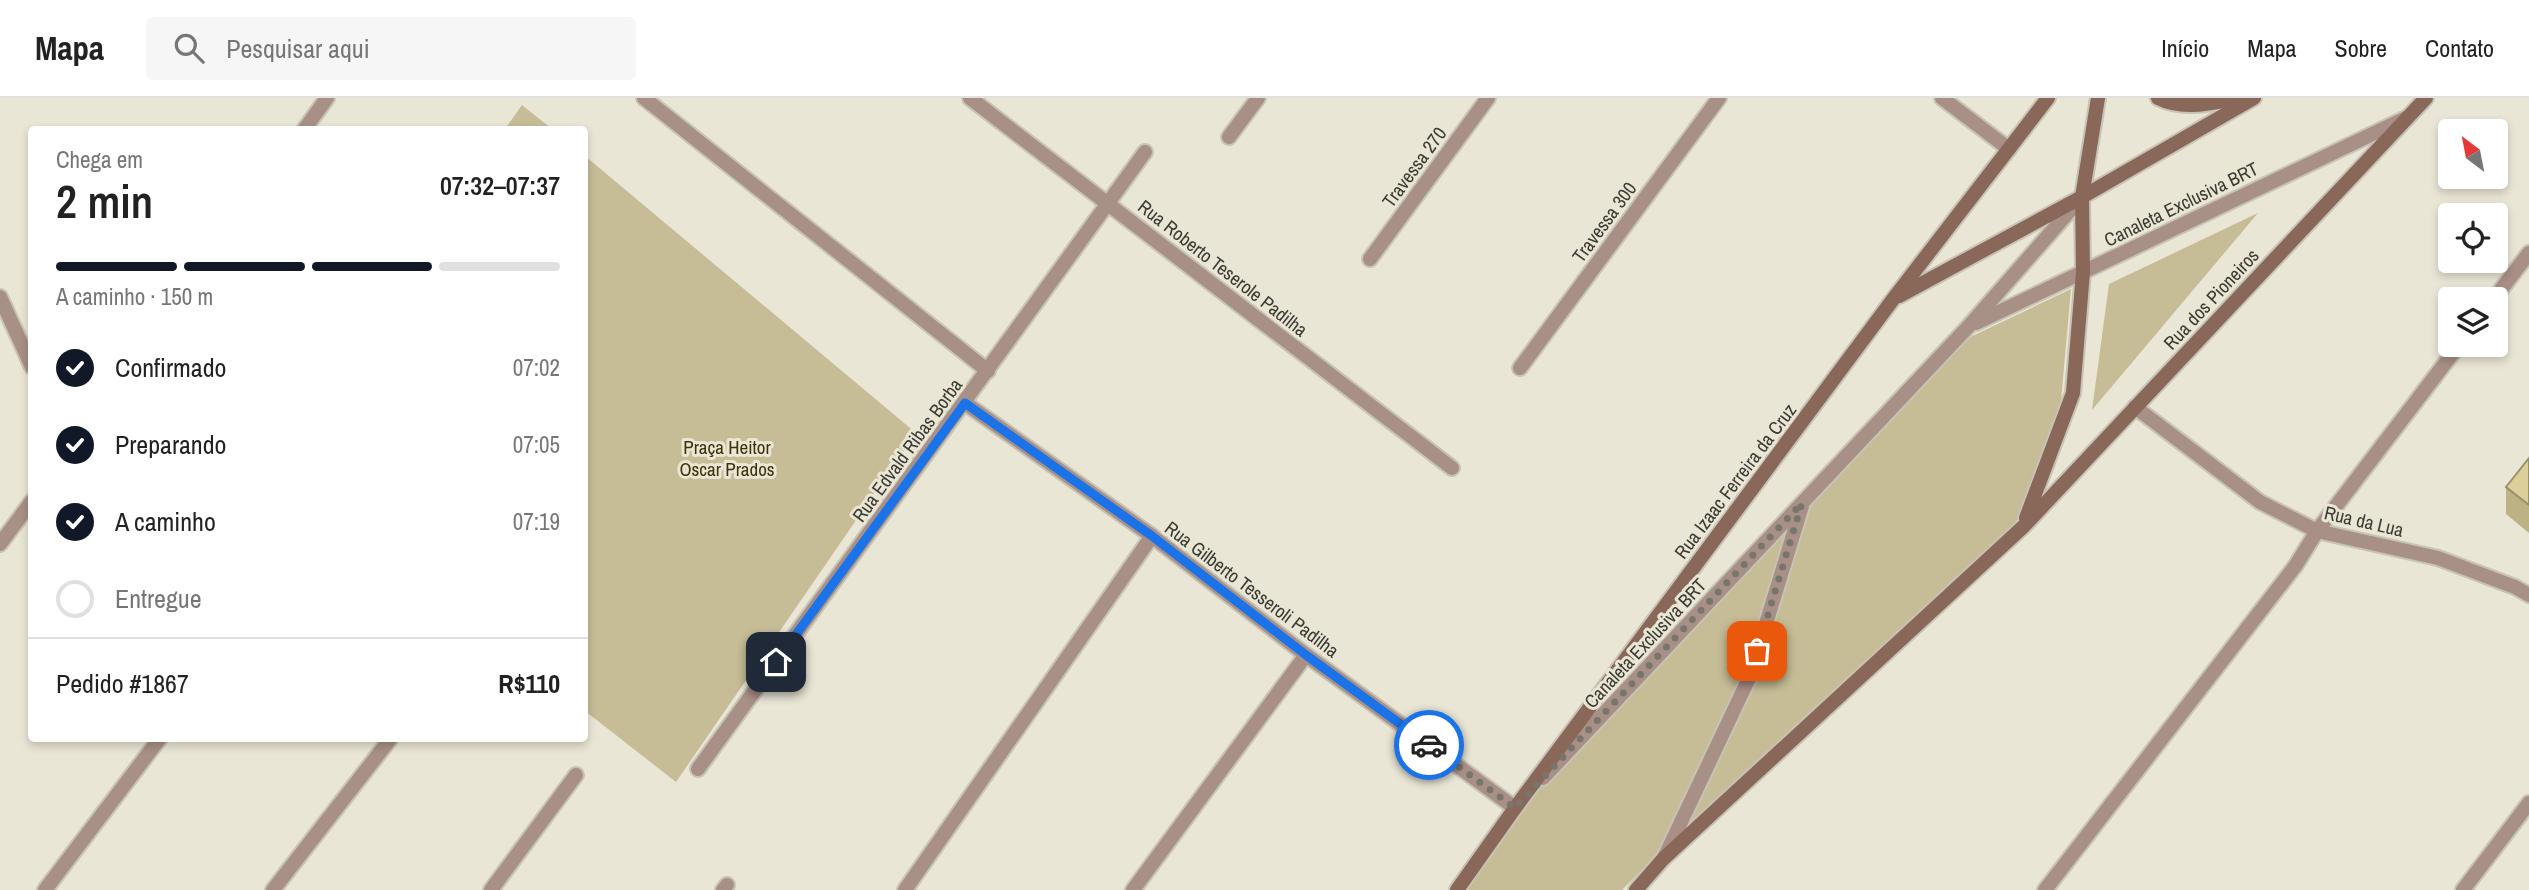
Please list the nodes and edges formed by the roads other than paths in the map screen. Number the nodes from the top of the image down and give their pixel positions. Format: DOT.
graph roads {
  1 [pos="327,98"];
  2 [pos="643,98"];
  3 [pos="970,98"];
  4 [pos="1258,98"];
  5 [pos="1489,98"];
  6 [pos="1719,98"];
  7 [pos="1942,98"];
  8 [pos="2048,98"];
  9 [pos="2098,98"];
  10 [pos="2158,98"];
  11 [pos="2239,98"];
  12 [pos="2254,98"];
  13 [pos="2426,98"];
  14 [pos="2410,116"];
  15 [pos="307,126"];
  16 [pos="1229,137"];
  17 [pos="2009,149"];
  18 [pos="1145,152"];
  19 [pos="2082,197"];
  20 [pos="1108,204"];
  21 [pos="2529,253"];
  22 [pos="1370,258"];
  23 [pos="2083,272"];
  24 [pos="2503,287"];
  25 [pos="0,297"];
  26 [pos="1894,298"];
  27 [pos="1968,327"];
  28 [pos="2450,357"];
  29 [pos="28,358"];
  30 [pos="1520,368"];
  31 [pos="989,371"];
  32 [pos="965,403"];
  33 [pos="2135,407"];
  34 [pos="1452,468"];
  35 [pos="1802,503"];
  36 [pos="28,506"];
  37 [pos="2024,526"];
  38 [pos="2317,531"];
  39 [pos="1152,536"];
  40 [pos="0,544"];
  41 [pos="2529,596"];
  42 [pos="1306,655"];
  43 [pos="157,742"];
  44 [pos="388,742"];
  45 [pos="698,769"];
  46 [pos="576,775"];
  47 [pos="2529,803"];
  48 [pos="1515,808"];
  49 [pos="1663,859"];
  50 [pos="45,890"];
  51 [pos="273,890"];
  52 [pos="491,890"];
  53 [pos="905,890"];
  54 [pos="1133,890"];
  55 [pos="1457,890"];
  56 [pos="1636,890"];
  57 [pos="2045,890"];
  58 [pos="2463,890"];
  1 -- 15 [label="street"];
  2 -- 31 [label="street"];
  3 -- 20 [label="street, Rua Roberto Teserole Padilha"];
  4 -- 16 [label="street"];
  5 -- 22 [label="street, Travessa 270"];
  6 -- 30 [label="street, Travessa 300"];
  7 -- 17 [label="street"];
  8 -- 17 [label="main road, Rua Izaac Ferreira da Cruz"];
  9 -- 19 [label="main road"];
  10 -- 11 [label="main road"];
  12 -- 19 [label="main road"];
  13 -- 14 [label="main road, Rua dos Pioneiros"];
  14 -- 23 [label="street, Canaleta Exclusiva BRT"];
  14 -- 33 [label="main road, Rua dos Pioneiros"];
  17 -- 26 [label="main road, Rua Izaac Ferreira da Cruz"];
  18 -- 20 [label="street, Rua Edvald Ribas Borba"];
  19 -- 23 [label="main road"];
  19 -- 26 [label="main road"];
  19 -- 27 [label="street, Canaleta Exclusiva BRT"];
  20 -- 31 [label="street, Rua Edvald Ribas Borba"];
  20 -- 34 [label="street, Rua Roberto Teserole Padilha"];
  21 -- 24 [label="street"];
  23 -- 27 [label="street, Canaleta Exclusiva BRT"];
  23 -- 37 [label="main road"];
  25 -- 29 [label="street"];
  26 -- 48 [label="main road, Rua Izaac Ferreira da Cruz"];
  27 -- 35 [label="street, Canaleta Exclusiva BRT"];
  28 -- 38 [label="street"];
  31 -- 32 [label="street, Rua Edvald Ribas Borba"];
  32 -- 39 [label="street, Rua Gilberto Tesseroli Padilha"];
  32 -- 45 [label="street, Rua Edvald Ribas Borba"];
  33 -- 37 [label="main road, Rua dos Pioneiros"];
  33 -- 38 [label="street, Rua da Lua"];
  35 -- 48 [label="street, Canaleta Exclusiva BRT"];
  35 -- 49 [label="street, Canaleta Exclusiva BRT"];
  36 -- 40 [label="street"];
  37 -- 49 [label="main road"];
  38 -- 41 [label="street, Rua da Lua"];
  38 -- 57 [label="street"];
  39 -- 42 [label="street, Rua Gilberto Tesseroli Padilha"];
  39 -- 53 [label="street"];
  42 -- 48 [label="street, Rua Gilberto Tesseroli Padilha"];
  42 -- 54 [label="street"];
  43 -- 50 [label="street"];
  44 -- 51 [label="street"];
  46 -- 52 [label="street"];
  47 -- 58 [label="street"];
  48 -- 55 [label="main road, Rua Izaac Ferreira da Cruz"];
  49 -- 56 [label="main road"];
}
